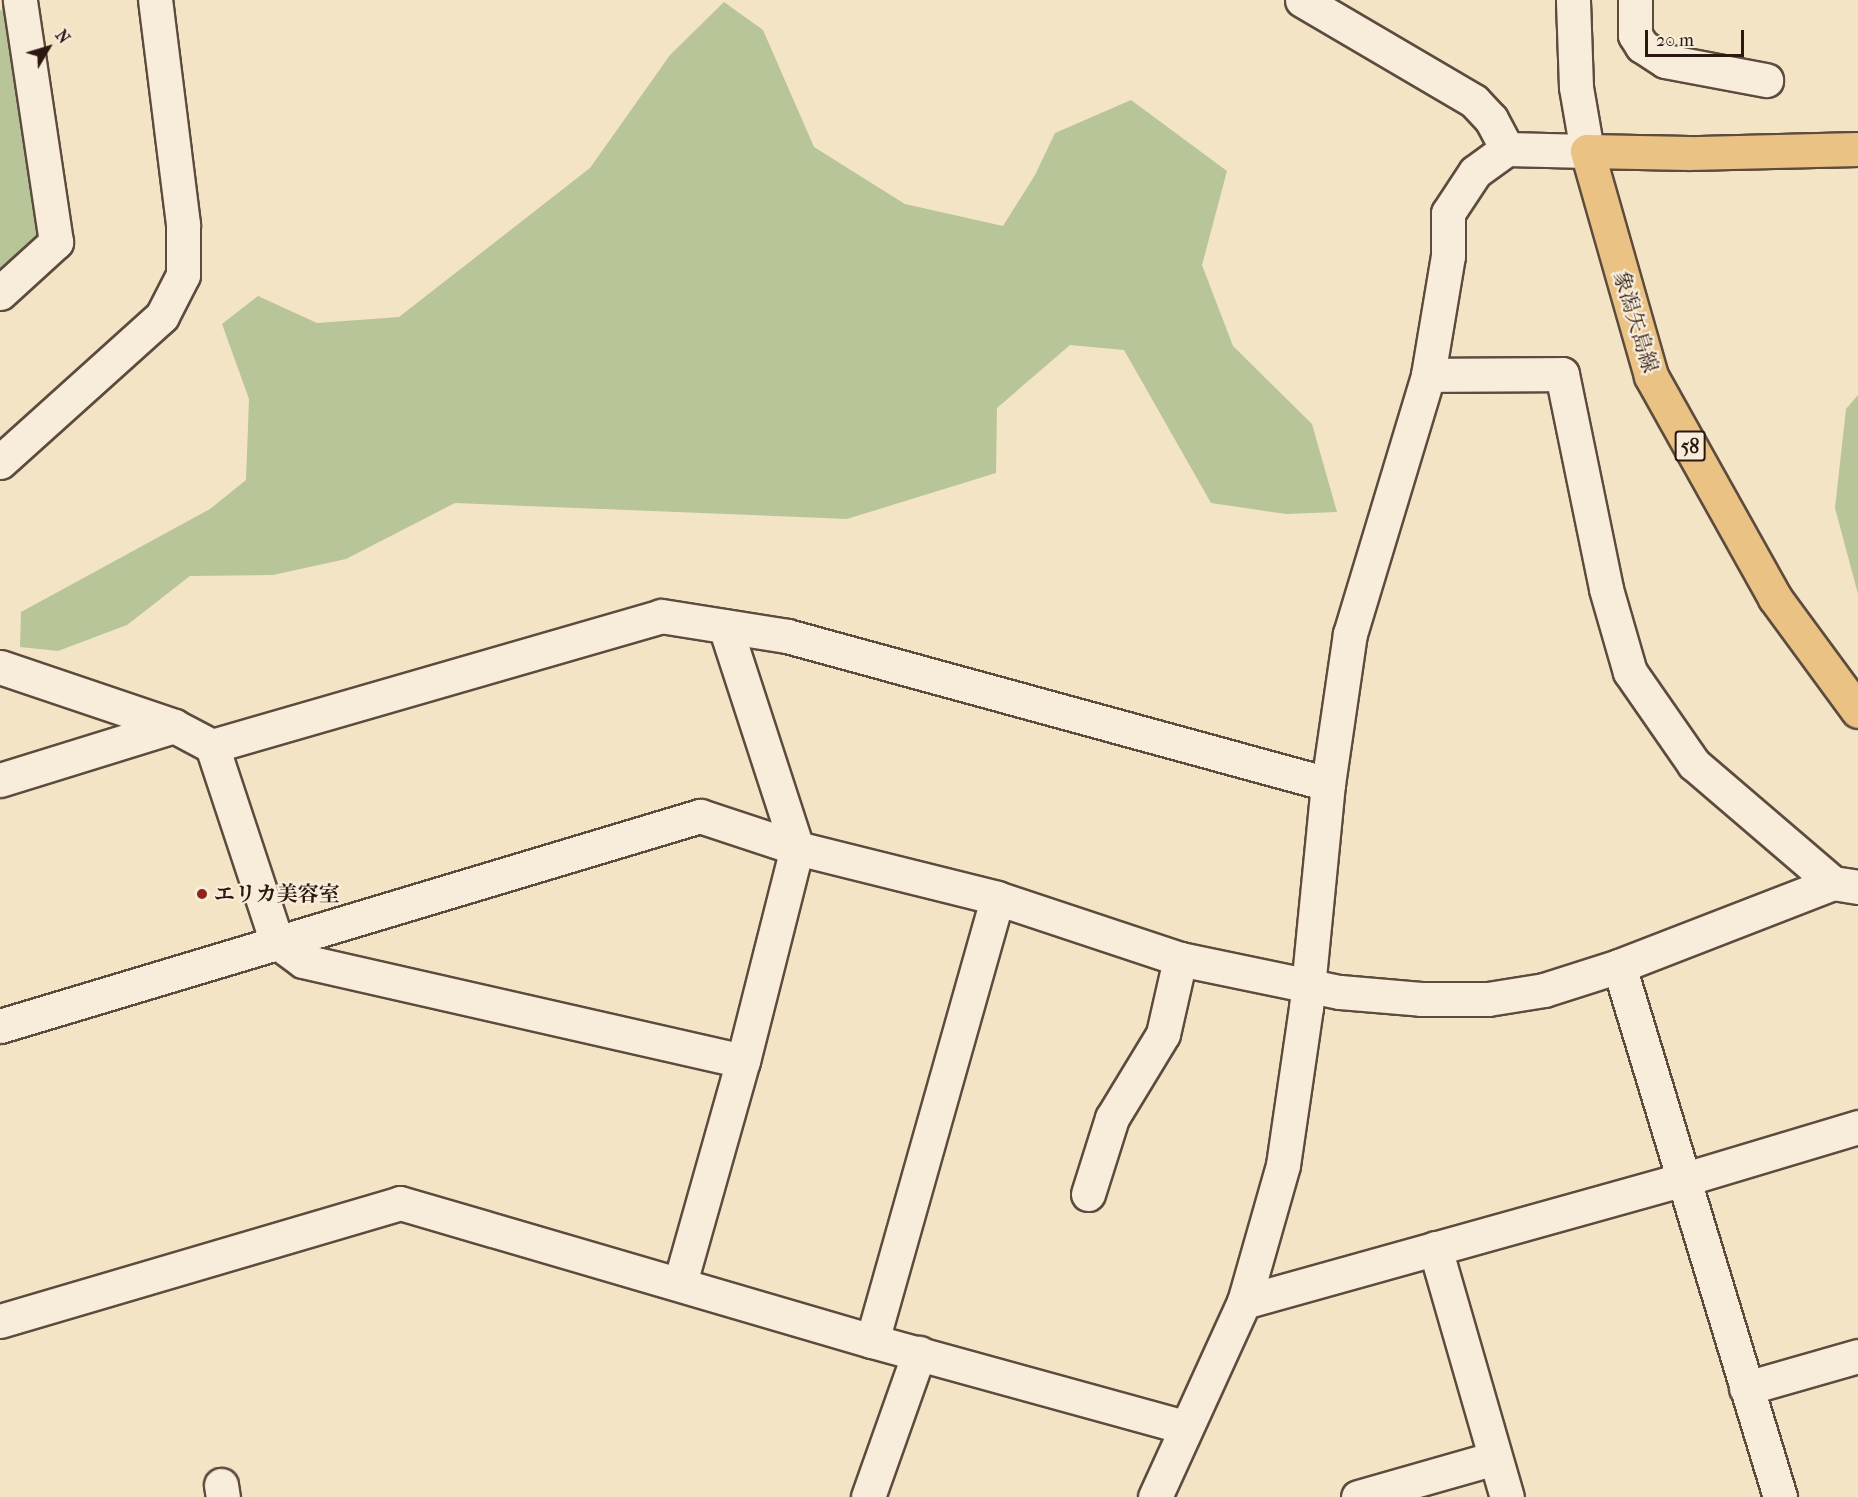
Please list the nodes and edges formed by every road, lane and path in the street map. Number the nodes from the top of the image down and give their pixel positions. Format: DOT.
graph roads {
  1 [pos="20,0"];
  2 [pos="155,0"];
  3 [pos="1302,0"];
  4 [pos="1573,0"];
  5 [pos="1635,0"];
  6 [pos="1766,80"];
  7 [pos="1507,148"];
  8 [pos="1858,149"];
  9 [pos="1587,151"];
  10 [pos="0,293"];
  11 [pos="1428,375"];
  12 [pos="0,462"];
  13 [pos="725,626"];
  14 [pos="0,667"];
  15 [pos="1858,711"];
  16 [pos="174,726"];
  17 [pos="212,746"];
  18 [pos="0,780"];
  19 [pos="1328,784"];
  20 [pos="797,848"];
  21 [pos="1846,885"];
  22 [pos="997,898"];
  23 [pos="278,942"];
  24 [pos="1180,959"];
  25 [pos="1619,966"];
  26 [pos="1308,987"];
  27 [pos="0,1026"];
  28 [pos="743,1061"];
  29 [pos="1858,1127"];
  30 [pos="1685,1179"];
  31 [pos="1088,1194"];
  32 [pos="1435,1248"];
  33 [pos="680,1283"];
  34 [pos="1244,1302"];
  35 [pos="1,1318"];
  36 [pos="872,1341"];
  37 [pos="919,1353"];
  38 [pos="1858,1356"];
  39 [pos="1746,1388"];
  40 [pos="1184,1427"];
  41 [pos="1495,1458"];
  42 [pos="868,1497"];
  43 [pos="1155,1497"];
  44 [pos="1358,1497"];
  45 [pos="1507,1497"];
  46 [pos="1780,1497"];
  1 -- 10 [label="street"];
  2 -- 12 [label="street"];
  3 -- 7 [label="street"];
  4 -- 9 [label="street"];
  5 -- 6 [label="street"];
  7 -- 9 [label="street"];
  7 -- 11 [label="street"];
  8 -- 9 [label="main road"];
  9 -- 15 [label="main road, 象潟矢島線 / 58"];
  11 -- 19 [label="street"];
  11 -- 21 [label="street"];
  13 -- 17 [label="street"];
  13 -- 19 [label="street"];
  13 -- 20 [label="street"];
  14 -- 16 [label="street"];
  16 -- 17 [label="street"];
  16 -- 18 [label="street"];
  17 -- 23 [label="street"];
  19 -- 26 [label="street"];
  20 -- 22 [label="street"];
  20 -- 23 [label="street"];
  20 -- 28 [label="street"];
  21 -- 25 [label="street"];
  22 -- 24 [label="street"];
  22 -- 36 [label="street"];
  23 -- 27 [label="street"];
  23 -- 28 [label="street"];
  24 -- 26 [label="street"];
  24 -- 31 [label="street"];
  25 -- 26 [label="street"];
  25 -- 30 [label="street"];
  26 -- 34 [label="street"];
  28 -- 33 [label="street"];
  29 -- 30 [label="street"];
  30 -- 32 [label="street"];
  30 -- 39 [label="street"];
  32 -- 34 [label="street"];
  32 -- 41 [label="street"];
  33 -- 35 [label="street"];
  33 -- 36 [label="street"];
  34 -- 40 [label="street"];
  36 -- 37 [label="street"];
  37 -- 40 [label="street"];
  37 -- 42 [label="street"];
  38 -- 39 [label="street"];
  39 -- 46 [label="street"];
  40 -- 43 [label="street"];
  41 -- 44 [label="street"];
  41 -- 45 [label="street"];
}
